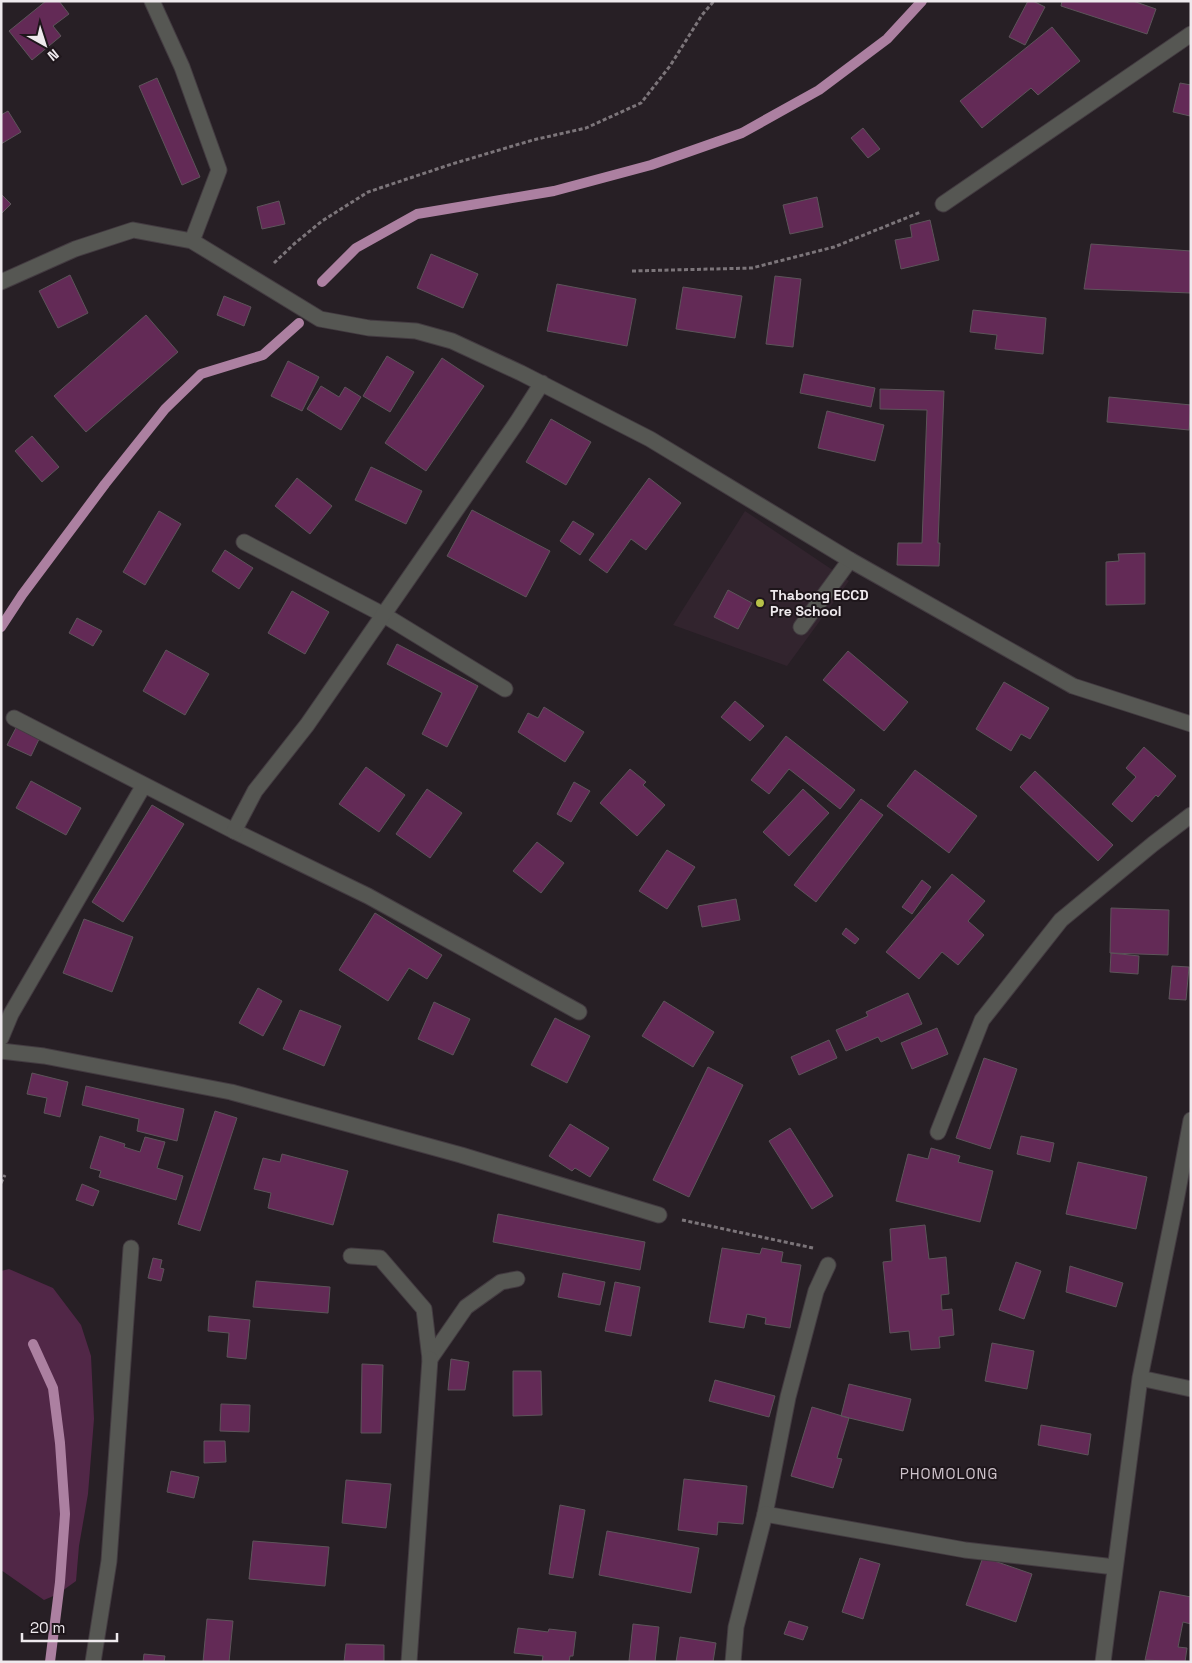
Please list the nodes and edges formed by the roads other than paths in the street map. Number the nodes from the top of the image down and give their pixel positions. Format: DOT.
graph roads {
  1 [pos="152,1"];
  2 [pos="1191,34"];
  3 [pos="943,204"];
  4 [pos="192,241"];
  5 [pos="1,282"];
  6 [pos="542,383"];
  7 [pos="244,542"];
  8 [pos="850,560"];
  9 [pos="384,615"];
  10 [pos="801,627"];
  11 [pos="505,689"];
  12 [pos="14,718"];
  13 [pos="1191,724"];
  14 [pos="144,785"];
  15 [pos="1191,815"];
  16 [pos="234,831"];
  17 [pos="580,1012"];
  18 [pos="1,1038"];
  19 [pos="1,1051"];
  20 [pos="1191,1120"];
  21 [pos="938,1132"];
  22 [pos="659,1215"];
  23 [pos="131,1248"];
  24 [pos="351,1256"];
  25 [pos="828,1265"];
  26 [pos="516,1279"];
  27 [pos="430,1359"];
  28 [pos="1140,1378"];
  29 [pos="1191,1389"];
  30 [pos="765,1514"];
  31 [pos="1115,1567"];
  32 [pos="93,1662"];
  33 [pos="409,1662"];
  34 [pos="733,1662"];
  35 [pos="1103,1662"];
  1 -- 4 [label="street"];
  2 -- 3 [label="street"];
  4 -- 5 [label="street"];
  4 -- 6 [label="street"];
  6 -- 8 [label="street"];
  6 -- 9 [label="street"];
  7 -- 9 [label="street"];
  8 -- 10 [label="street"];
  8 -- 13 [label="street"];
  9 -- 11 [label="street"];
  9 -- 16 [label="street"];
  12 -- 14 [label="street"];
  14 -- 16 [label="street"];
  14 -- 18 [label="street"];
  15 -- 21 [label="street"];
  16 -- 17 [label="street"];
  19 -- 22 [label="street"];
  20 -- 28 [label="street"];
  23 -- 32 [label="street"];
  24 -- 27 [label="street"];
  25 -- 30 [label="street"];
  26 -- 27 [label="street"];
  27 -- 33 [label="street"];
  28 -- 29 [label="street"];
  28 -- 31 [label="street"];
  30 -- 31 [label="street"];
  30 -- 34 [label="street"];
  31 -- 35 [label="street"];
}
